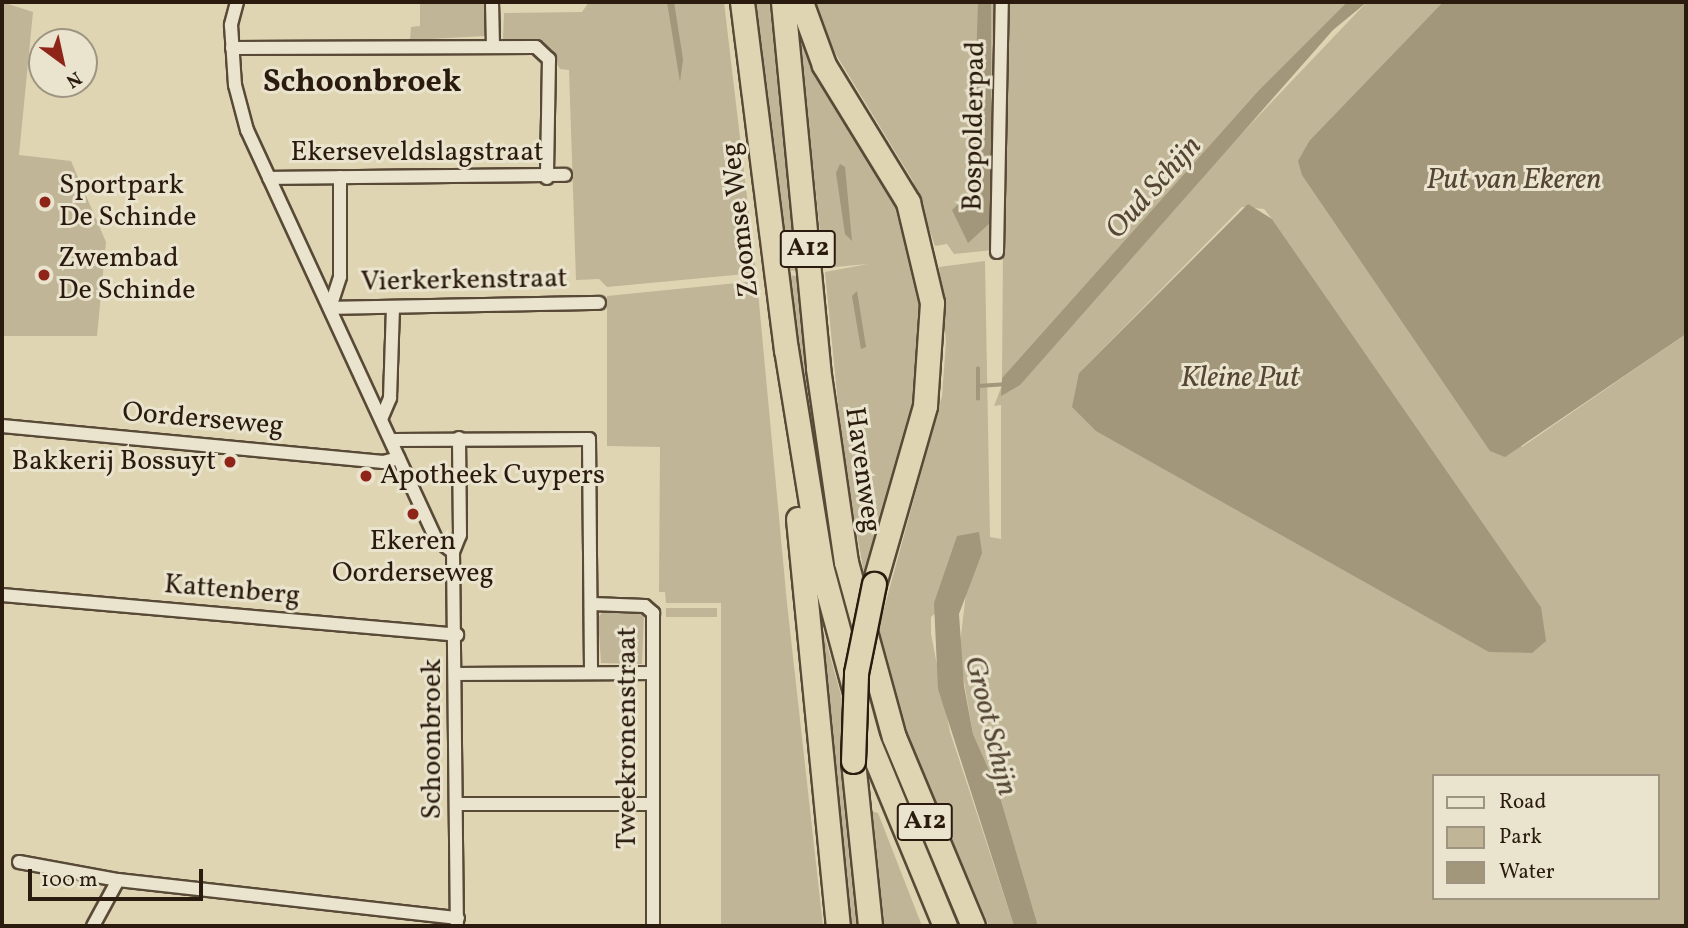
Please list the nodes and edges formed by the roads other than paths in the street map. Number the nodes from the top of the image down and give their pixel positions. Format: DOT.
graph roads {
  1 [pos="237,2"];
  2 [pos="492,2"];
  3 [pos="742,2"];
  4 [pos="783,2"];
  5 [pos="801,2"];
  6 [pos="1002,2"];
  7 [pos="493,46"];
  8 [pos="232,48"];
  9 [pos="565,175"];
  10 [pos="340,177"];
  11 [pos="269,178"];
  12 [pos="547,178"];
  13 [pos="997,252"];
  14 [pos="598,303"];
  15 [pos="330,308"];
  16 [pos="393,308"];
  17 [pos="786,349"];
  18 [pos="382,417"];
  19 [pos="2,426"];
  20 [pos="459,438"];
  21 [pos="392,440"];
  22 [pos="399,458"];
  23 [pos="453,552"];
  24 [pos="2,595"];
  25 [pos="592,604"];
  26 [pos="457,635"];
  27 [pos="591,673"];
  28 [pos="653,673"];
  29 [pos="457,674"];
  30 [pos="457,804"];
  31 [pos="652,804"];
  32 [pos="19,862"];
  33 [pos="118,880"];
  34 [pos="457,922"];
  35 [pos="93,926"];
  36 [pos="653,926"];
  37 [pos="838,926"];
  38 [pos="870,926"];
  39 [pos="944,926"];
  40 [pos="973,926"];
  1 -- 8 [label="street"];
  2 -- 7 [label="street"];
  3 -- 17 [label="highway, Zoomse Weg / A12"];
  4 -- 40 [label="highway, Havenweg / A12"];
  5 -- 38 [label="highway, bridge"];
  6 -- 13 [label="street, Bospolderpad"];
  7 -- 8 [label="street"];
  7 -- 12 [label="street"];
  8 -- 11 [label="street"];
  9 -- 12 [label="street, Ekerseveldslagstraat"];
  10 -- 11 [label="street, Ekerseveldslagstraat"];
  10 -- 12 [label="street, Ekerseveldslagstraat"];
  10 -- 15 [label="street"];
  11 -- 15 [label="street"];
  14 -- 16 [label="street, Vierkerkenstraat"];
  15 -- 16 [label="street, Vierkerkenstraat"];
  15 -- 18 [label="street"];
  16 -- 18 [label="street"];
  17 -- 37 [label="highway"];
  17 -- 39 [label="highway, Havenweg / A12"];
  18 -- 21 [label="street"];
  19 -- 22 [label="street, Oorderseweg"];
  20 -- 21 [label="street"];
  20 -- 23 [label="street, Schoonbroek"];
  20 -- 25 [label="street, Tweekronenstraat"];
  21 -- 22 [label="street"];
  22 -- 23 [label="street"];
  23 -- 26 [label="street, Schoonbroek"];
  24 -- 26 [label="street, Kattenberg"];
  25 -- 27 [label="street, Tweekronenstraat"];
  25 -- 28 [label="street, Tweekronenstraat"];
  26 -- 29 [label="street, Schoonbroek"];
  27 -- 28 [label="street"];
  27 -- 29 [label="street"];
  28 -- 31 [label="street, Tweekronenstraat"];
  29 -- 30 [label="street, Schoonbroek"];
  30 -- 31 [label="street"];
  30 -- 34 [label="street, Schoonbroek"];
  31 -- 36 [label="street, Tweekronenstraat"];
  32 -- 33 [label="street"];
  33 -- 34 [label="street"];
  33 -- 35 [label="street"];
}
